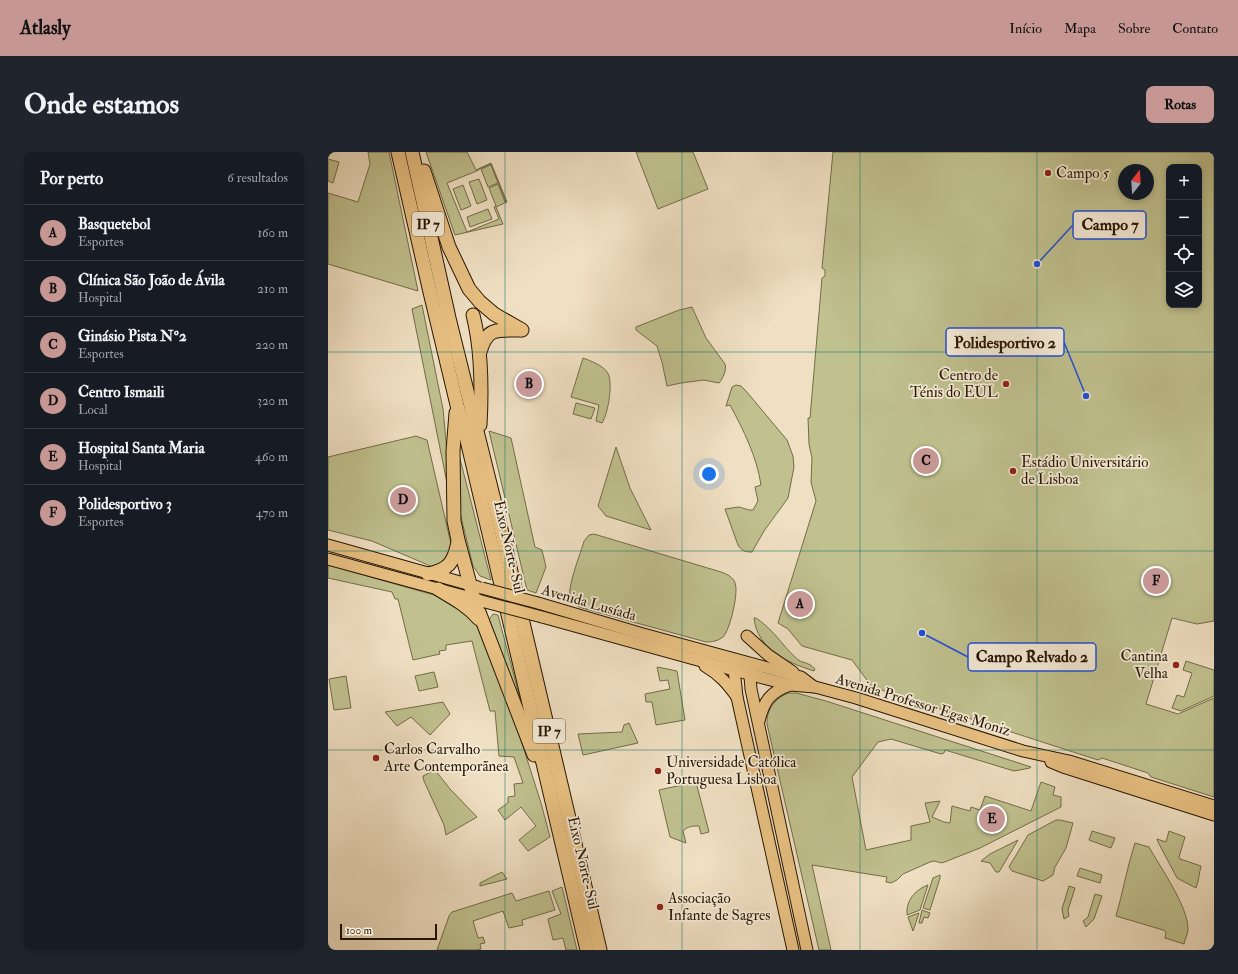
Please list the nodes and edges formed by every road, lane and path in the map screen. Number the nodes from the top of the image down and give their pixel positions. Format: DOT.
graph roads {
  1 [pos="398,152"];
  2 [pos="413,152"];
  3 [pos="473,316"];
  4 [pos="443,319"];
  5 [pos="479,354"];
  6 [pos="457,405"];
  7 [pos="479,441"];
  8 [pos="458,540"];
  9 [pos="328,545"];
  10 [pos="328,559"];
  11 [pos="428,574"];
  12 [pos="476,587"];
  13 [pos="438,589"];
  14 [pos="480,601"];
  15 [pos="484,626"];
  16 [pos="747,636"];
  17 [pos="698,661"];
  18 [pos="734,665"];
  19 [pos="749,669"];
  20 [pos="801,677"];
  21 [pos="790,685"];
  22 [pos="814,687"];
  23 [pos="737,697"];
  24 [pos="759,724"];
  25 [pos="1146,789"];
  26 [pos="1214,806"];
  27 [pos="1214,815"];
  28 [pos="559,827"];
  29 [pos="795,894"];
  30 [pos="780,896"];
  31 [pos="587,950"];
  32 [pos="600,950"];
  33 [pos="793,950"];
  34 [pos="807,950"];
  1 -- 4 [label="highway, Eixo Norte-Sul / IP 7"];
  2 -- 4 [label="highway, Eixo Norte-Sul / IP 7"];
  2 -- 5 [label="highway"];
  3 -- 5 [label="highway"];
  4 -- 6 [label="highway, Eixo Norte-Sul / IP 7"];
  4 -- 7 [label="highway, Eixo Norte-Sul / IP 7"];
  5 -- 7 [label="highway"];
  6 -- 8 [label="highway"];
  6 -- 28 [label="highway, Eixo Norte-Sul / IP 7"];
  7 -- 32 [label="highway, Eixo Norte-Sul / IP 7"];
  8 -- 11 [label="highway"];
  8 -- 12 [label="highway"];
  9 -- 11 [label="main road, Avenida Lusíada"];
  10 -- 13 [label="main road, Avenida Lusíada"];
  11 -- 12 [label="main road, Avenida Lusíada"];
  12 -- 14 [label="highway"];
  12 -- 18 [label="main road, Avenida Lusíada, bridge"];
  13 -- 14 [label="main road, Avenida Lusíada"];
  13 -- 15 [label="highway"];
  14 -- 15 [label="highway"];
  14 -- 17 [label="main road, Avenida Lusíada, bridge"];
  15 -- 28 [label="highway"];
  16 -- 20 [label="main road"];
  17 -- 18 [label="main road, Avenida Lusíada"];
  17 -- 23 [label="main road"];
  18 -- 19 [label="main road, Avenida Lusíada"];
  18 -- 23 [label="main road"];
  19 -- 20 [label="main road, Avenida Professor Egas Moniz"];
  19 -- 21 [label="main road, Avenida Professor Egas Moniz"];
  19 -- 24 [label="main road"];
  20 -- 22 [label="main road, Avenida Professor Egas Moniz"];
  21 -- 22 [label="main road, Avenida Professor Egas Moniz"];
  21 -- 24 [label="main road"];
  22 -- 25 [label="main road, Avenida Professor Egas Moniz"];
  23 -- 30 [label="main road"];
  24 -- 29 [label="main road"];
  25 -- 26 [label="main road, Avenida Professor Egas Moniz"];
  25 -- 27 [label="main road, Avenida Professor Egas Moniz"];
  28 -- 31 [label="highway, Eixo Norte-Sul / IP 7"];
  29 -- 30 [label="main road"];
  29 -- 34 [label="main road"];
  30 -- 33 [label="main road"];
}
